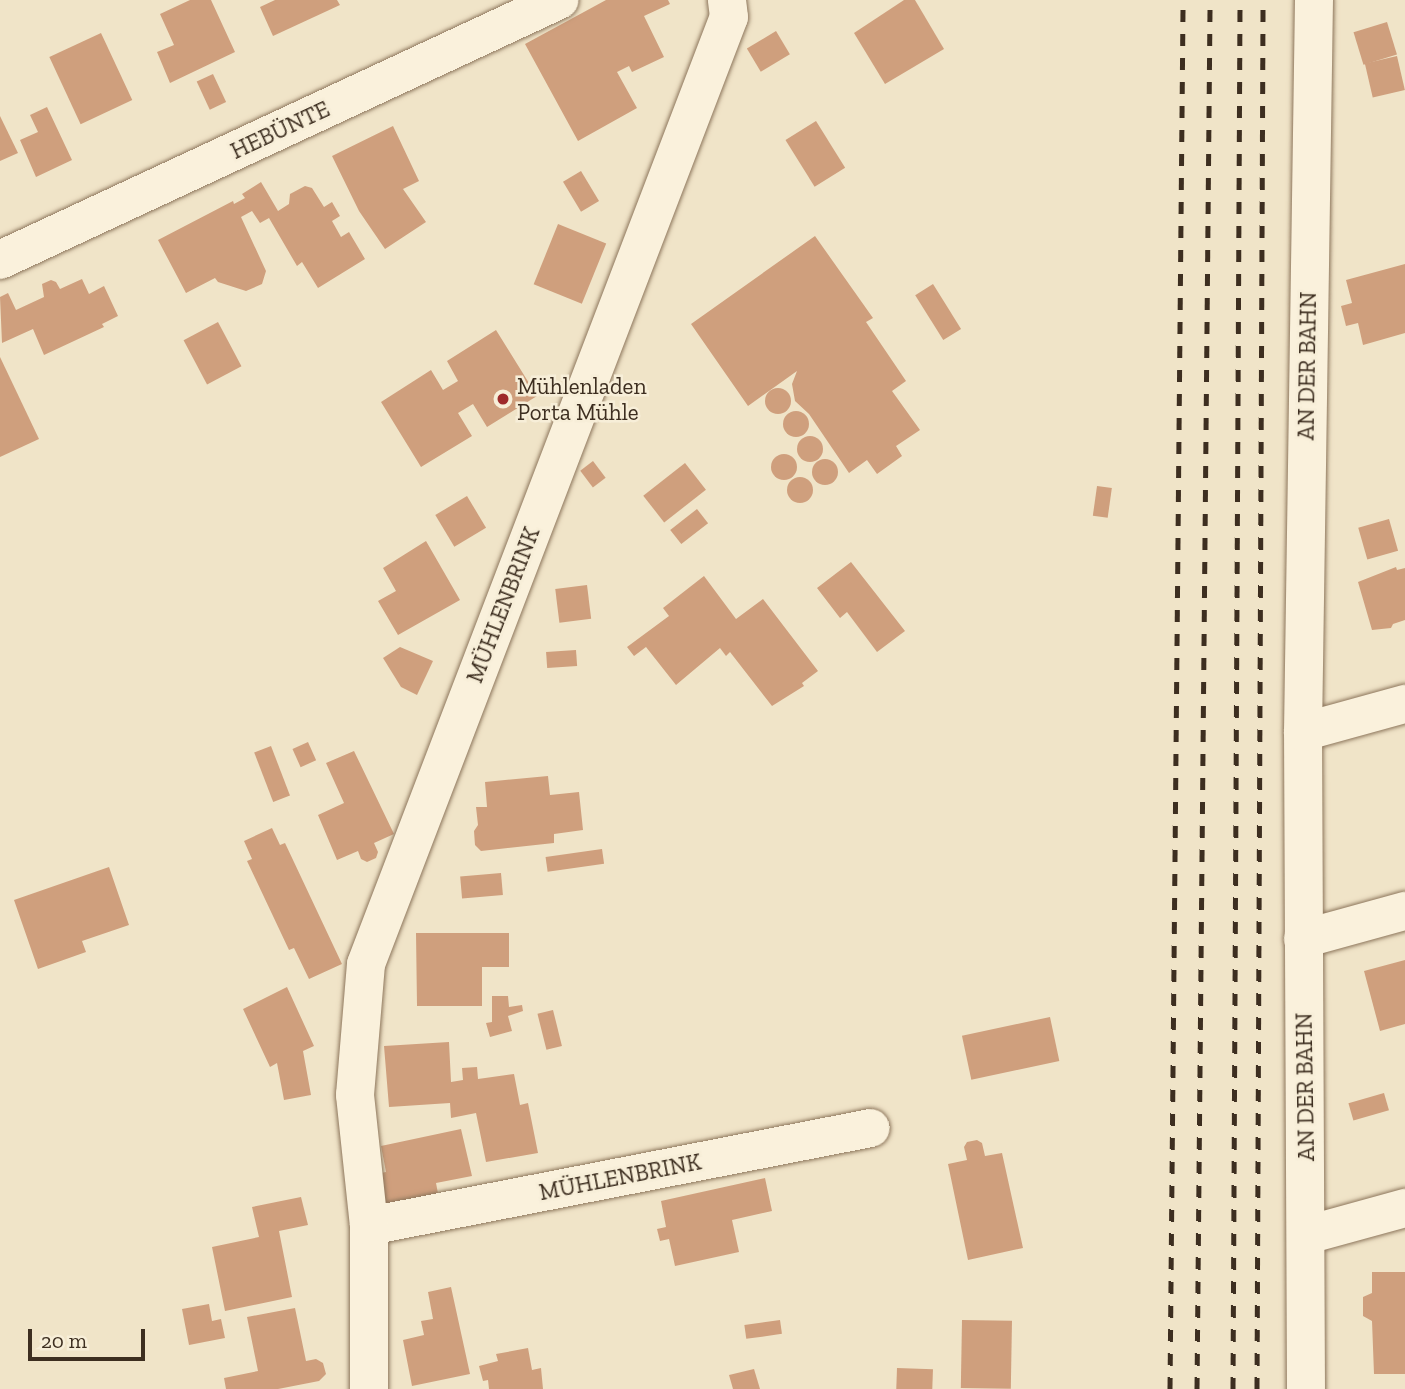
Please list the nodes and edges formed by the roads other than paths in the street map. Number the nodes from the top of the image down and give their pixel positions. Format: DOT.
graph roads {
  1 [pos="559,0"];
  2 [pos="727,0"];
  3 [pos="1314,0"];
  4 [pos="0,260"];
  5 [pos="1405,704"];
  6 [pos="1303,732"];
  7 [pos="1405,911"];
  8 [pos="1303,939"];
  9 [pos="872,1128"];
  10 [pos="1405,1209"];
  11 [pos="369,1226"];
  12 [pos="1307,1235"];
  13 [pos="369,1389"];
  14 [pos="1306,1389"];
  1 -- 4 [label="street, HEBÜNTE"];
  2 -- 11 [label="street, MÜHLENBRINK"];
  3 -- 6 [label="street, AN DER BAHN"];
  5 -- 6 [label="street"];
  6 -- 8 [label="street, AN DER BAHN"];
  7 -- 8 [label="street"];
  8 -- 12 [label="street, AN DER BAHN"];
  9 -- 11 [label="street, MÜHLENBRINK"];
  10 -- 12 [label="street"];
  11 -- 13 [label="street, MÜHLENBRINK"];
  12 -- 14 [label="street, AN DER BAHN"];
}
